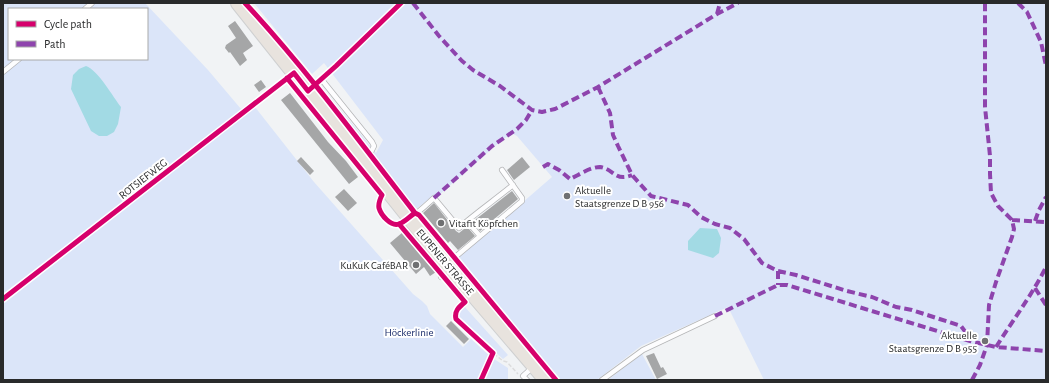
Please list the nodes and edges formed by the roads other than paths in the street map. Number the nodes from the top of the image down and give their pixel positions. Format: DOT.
graph roads {
  1 [pos="238,3"];
  2 [pos="18,60"];
  3 [pos="3,72"];
  4 [pos="294,73"];
  5 [pos="308,90"];
  6 [pos="363,159"];
  7 [pos="502,170"];
  8 [pos="513,185"];
  9 [pos="409,218"];
  10 [pos="472,227"];
  11 [pos="480,236"];
  12 [pos="446,270"];
  13 [pos="3,299"];
  14 [pos="715,316"];
  15 [pos="534,366"];
  16 [pos="525,378"];
  17 [pos="546,380"];
  18 [pos="602,380"];
  1 -- 4 [label="main road, EUPENER STRASSE"];
  2 -- 3 [label="lane"];
  4 -- 5 [label="main road, EUPENER STRASSE"];
  4 -- 13 [label="lane, ROTSIEFWEG"];
  5 -- 6 [label="main road, EUPENER STRASSE"];
  5 -- 6 [label="lane"];
  6 -- 9 [label="main road, EUPENER STRASSE"];
  7 -- 8 [label="lane"];
  8 -- 9 [label="lane"];
  8 -- 11 [label="lane"];
  9 -- 12 [label="main road, EUPENER STRASSE"];
  10 -- 11 [label="lane"];
  11 -- 12 [label="lane"];
  12 -- 15 [label="main road, EUPENER STRASSE"];
  14 -- 18 [label="lane"];
  15 -- 16 [label="lane"];
  15 -- 17 [label="main road, EUPENER STRASSE"];
}
